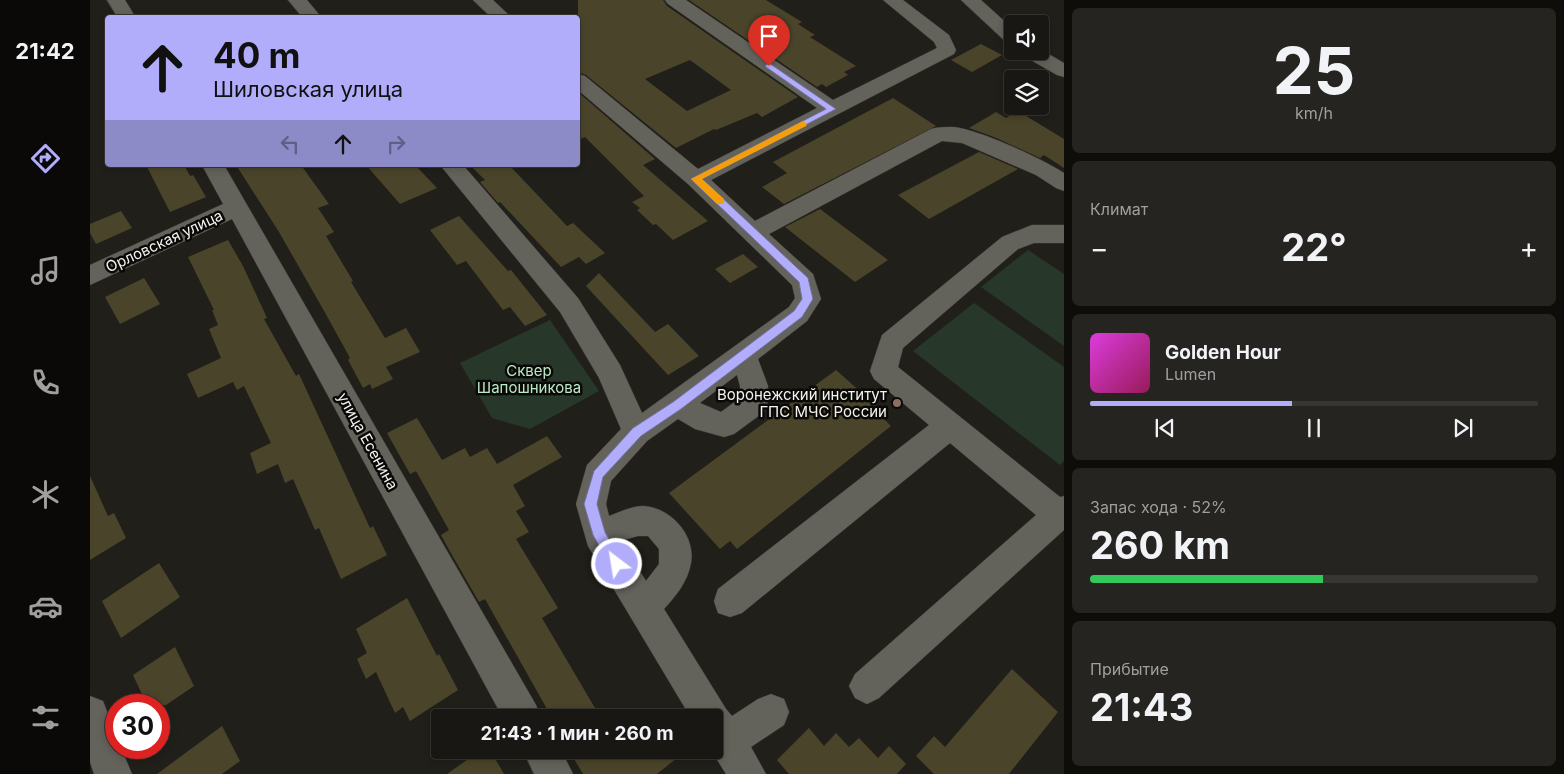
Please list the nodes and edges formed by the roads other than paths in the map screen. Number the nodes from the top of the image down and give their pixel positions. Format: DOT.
graph roads {
  1 [pos="116,0"];
  2 [pos="298,0"];
  3 [pos="482,0"];
  4 [pos="674,0"];
  5 [pos="892,0"];
  6 [pos="970,0"];
  7 [pos="124,15"];
  8 [pos="310,15"];
  9 [pos="500,15"];
  10 [pos="1004,30"];
  11 [pos="1045,60"];
  12 [pos="1064,71"];
  13 [pos="580,82"];
  14 [pos="832,109"];
  15 [pos="214,167"];
  16 [pos="453,167"];
  17 [pos="696,179"];
  18 [pos="1064,183"];
  19 [pos="238,207"];
  20 [pos="753,232"];
  21 [pos="1064,234"];
  22 [pos="90,276"];
  23 [pos="743,354"];
  24 [pos="677,405"];
  25 [pos="950,426"];
  26 [pos="637,432"];
  27 [pos="1061,513"];
  28 [pos="599,535"];
  29 [pos="730,601"];
  30 [pos="643,607"];
  31 [pos="867,686"];
  32 [pos="518,709"];
  33 [pos="706,709"];
  34 [pos="771,712"];
  35 [pos="90,714"];
  36 [pos="731,748"];
  37 [pos="546,759"];
  38 [pos="113,774"];
  39 [pos="554,774"];
  1 -- 7 [label="street"];
  2 -- 8 [label="street"];
  3 -- 9 [label="street"];
  4 -- 14 [label="street"];
  5 -- 14 [label="street"];
  6 -- 10 [label="street"];
  11 -- 12 [label="street"];
  13 -- 17 [label="street"];
  14 -- 17 [label="street"];
  15 -- 19 [label="street, улица Есенина"];
  16 -- 26 [label="street"];
  17 -- 20 [label="street"];
  18 -- 20 [label="street"];
  19 -- 22 [label="street, Орловская улица"];
  19 -- 32 [label="street, улица Есенина"];
  20 -- 23 [label="street"];
  21 -- 25 [label="street"];
  23 -- 24 [label="street"];
  23 -- 24 [label="street"];
  24 -- 26 [label="street"];
  25 -- 27 [label="street"];
  25 -- 29 [label="street"];
  26 -- 28 [label="street"];
  27 -- 31 [label="street"];
  28 -- 30 [label="street"];
  28 -- 30 [label="street"];
  30 -- 33 [label="street"];
  34 -- 36 [label="street"];
  35 -- 38 [label="street"];
  37 -- 39 [label="street"];
}
